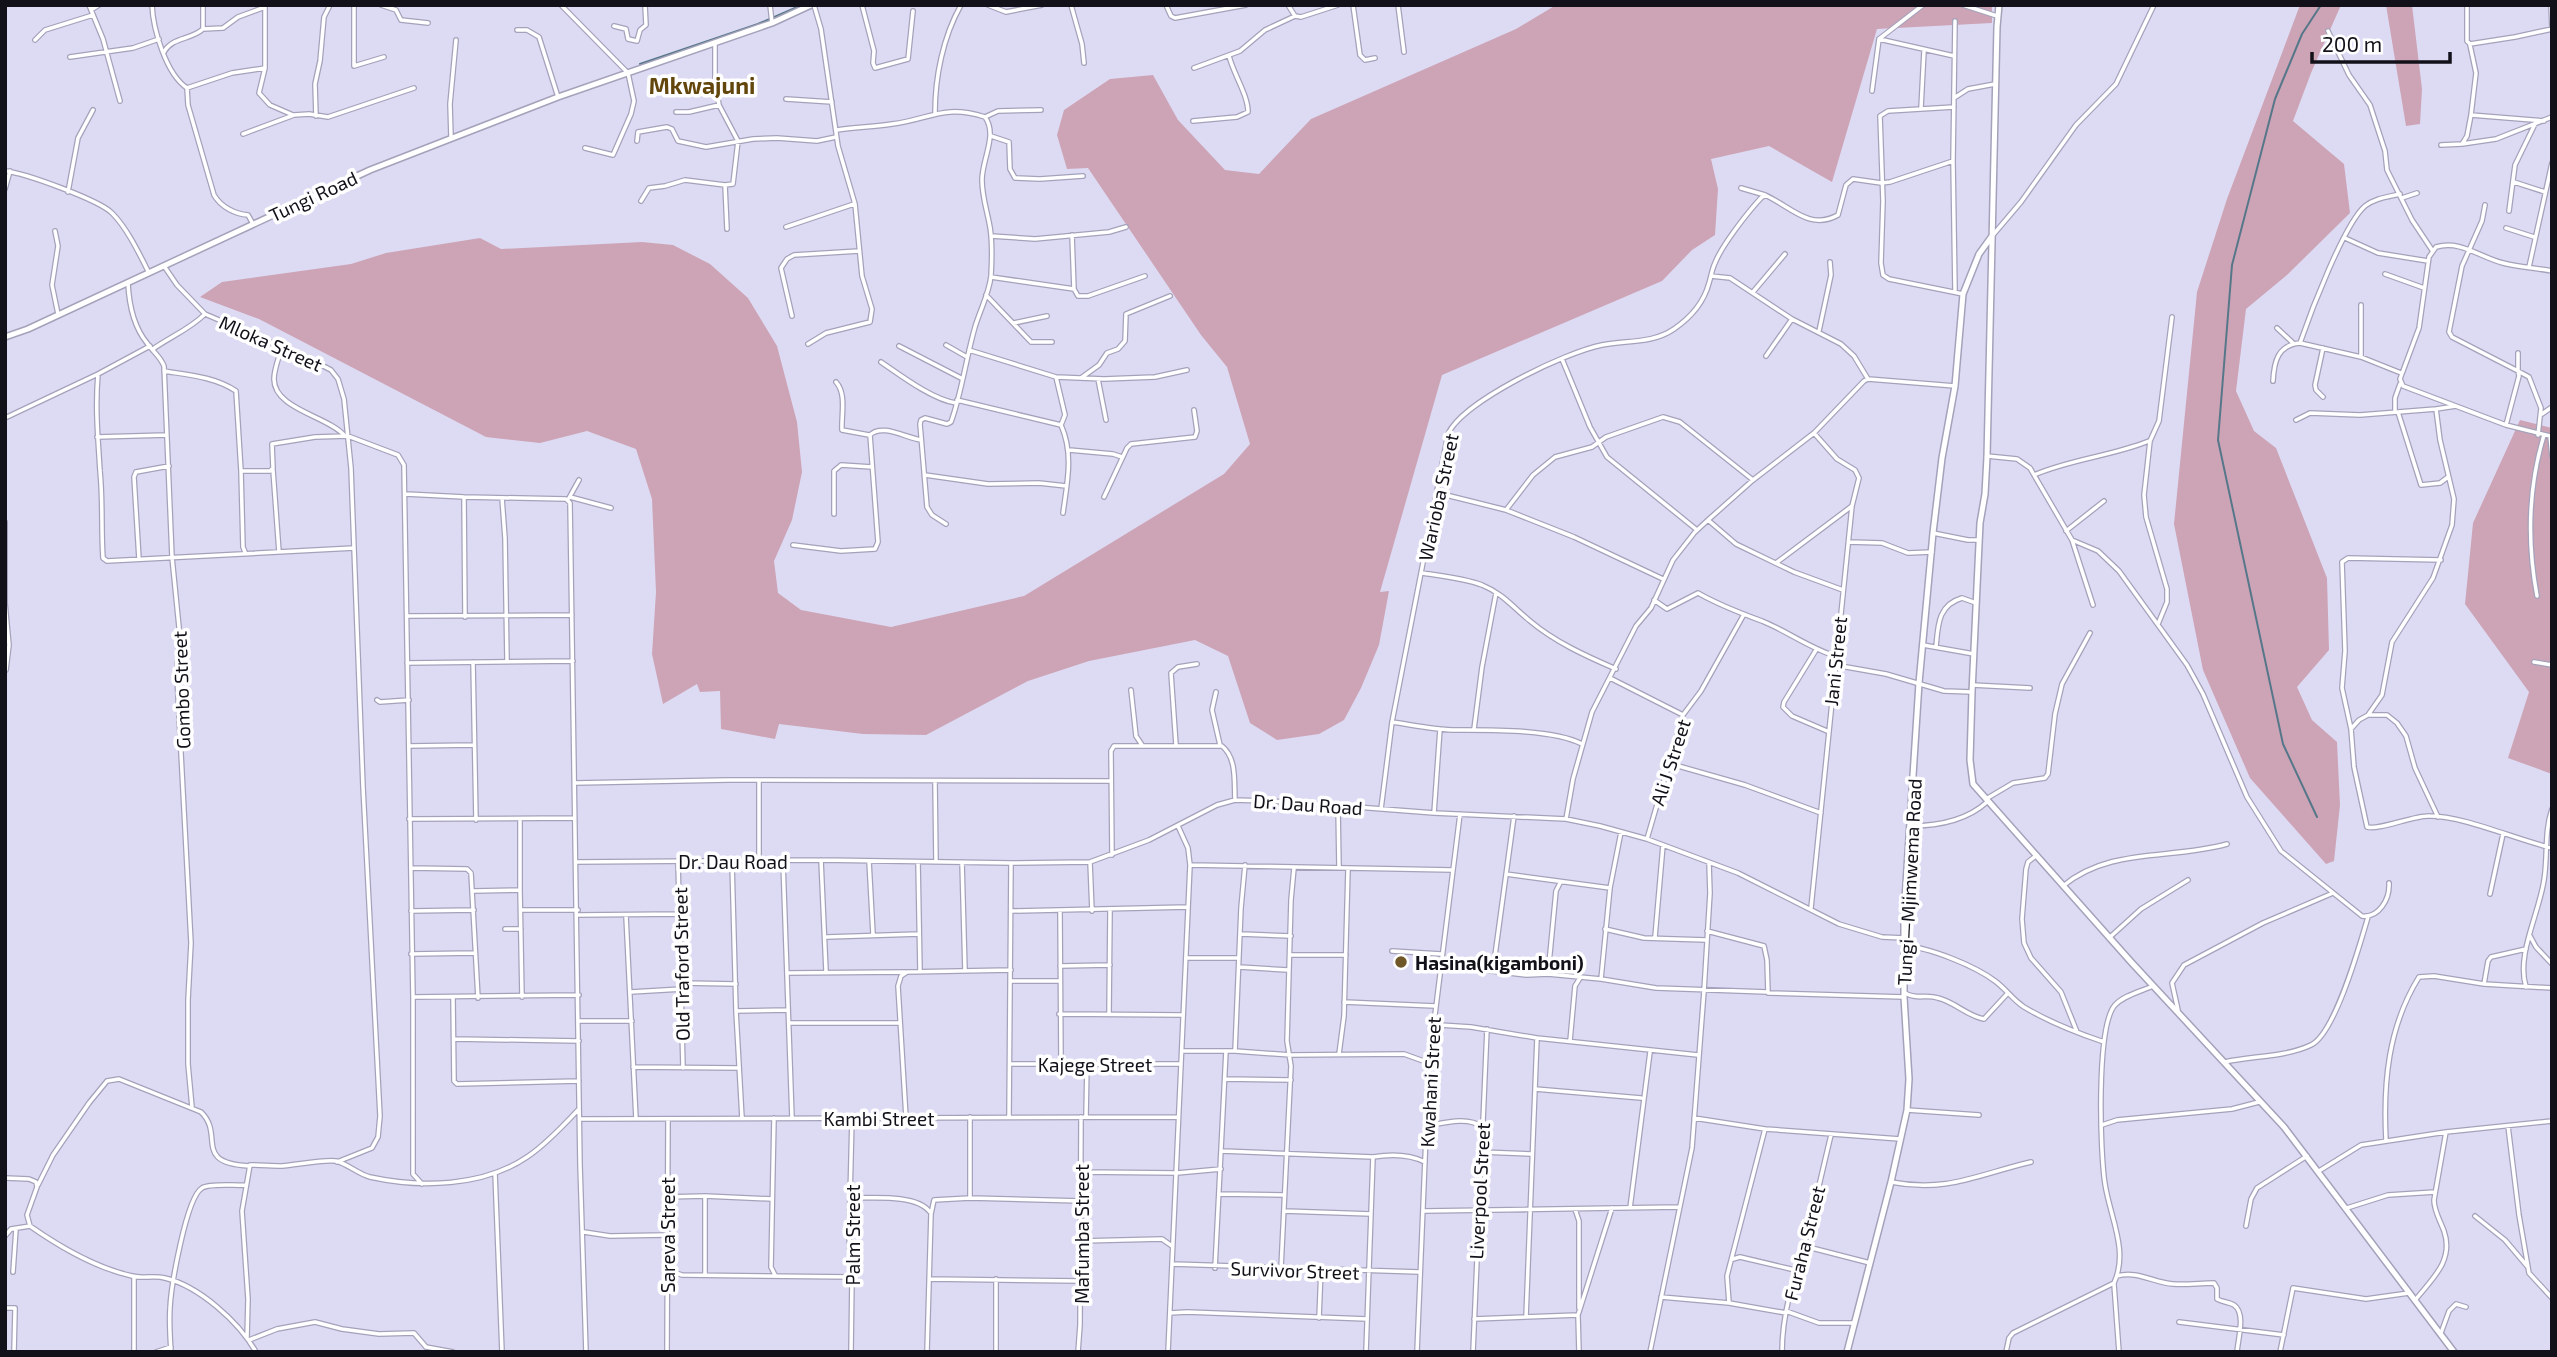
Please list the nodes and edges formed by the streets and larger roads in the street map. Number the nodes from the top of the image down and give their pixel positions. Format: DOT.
graph roads {
  1 [pos="99,5"];
  2 [pos="152,5"];
  3 [pos="203,5"];
  4 [pos="330,5"];
  5 [pos="354,5"];
  6 [pos="381,5"];
  7 [pos="561,5"];
  8 [pos="645,5"];
  9 [pos="770,5"];
  10 [pos="813,5"];
  11 [pos="862,5"];
  12 [pos="961,5"];
  13 [pos="988,5"];
  14 [pos="1042,5"];
  15 [pos="1071,5"];
  16 [pos="1166,5"];
  17 [pos="1244,5"];
  18 [pos="1288,5"];
  19 [pos="1338,5"];
  20 [pos="1353,5"];
  21 [pos="1398,5"];
  22 [pos="1923,5"];
  23 [pos="1964,5"];
  24 [pos="1999,5"];
  25 [pos="2154,5"];
  26 [pos="2467,5"];
  27 [pos="2551,5"];
  28 [pos="265,6"];
  29 [pos="91,10"];
  30 [pos="913,11"];
  31 [pos="1295,16"];
  32 [pos="1999,17"];
  33 [pos="1955,21"];
  34 [pos="428,23"];
  35 [pos="772,23"];
  36 [pos="614,26"];
  37 [pos="1997,27"];
  38 [pos="204,29"];
  39 [pos="517,30"];
  40 [pos="2328,31"];
  41 [pos="159,39"];
  42 [pos="1879,39"];
  43 [pos="35,40"];
  44 [pos="456,40"];
  45 [pos="715,43"];
  46 [pos="2470,44"];
  47 [pos="106,51"];
  48 [pos="1924,51"];
  49 [pos="164,52"];
  50 [pos="1404,52"];
  51 [pos="1954,56"];
  52 [pos="70,57"];
  53 [pos="384,57"];
  54 [pos="1229,57"];
  55 [pos="1376,58"];
  56 [pos="1084,63"];
  57 [pos="265,68"];
  58 [pos="1194,68"];
  59 [pos="628,72"];
  60 [pos="1995,84"];
  61 [pos="187,88"];
  62 [pos="414,88"];
  63 [pos="1872,91"];
  64 [pos="558,97"];
  65 [pos="1954,98"];
  66 [pos="786,99"];
  67 [pos="120,101"];
  68 [pos="832,102"];
  69 [pos="719,105"];
  70 [pos="1954,107"];
  71 [pos="1920,108"];
  72 [pos="93,110"];
  73 [pos="1041,110"];
  74 [pos="676,112"];
  75 [pos="934,113"];
  76 [pos="294,115"];
  77 [pos="2471,115"];
  78 [pos="316,116"];
  79 [pos="985,117"];
  80 [pos="2552,117"];
  81 [pos="1995,120"];
  82 [pos="1193,121"];
  83 [pos="2544,121"];
  84 [pos="2535,124"];
  85 [pos="837,131"];
  86 [pos="243,134"];
  87 [pos="991,136"];
  88 [pos="452,137"];
  89 [pos="836,137"];
  90 [pos="637,141"];
  91 [pos="738,141"];
  92 [pos="2462,144"];
  93 [pos="2441,145"];
  94 [pos="584,148"];
  95 [pos="1953,161"];
  96 [pos="2552,163"];
  97 [pos="8,171"];
  98 [pos="1083,176"];
  99 [pos="2514,182"];
  100 [pos="1881,183"];
  101 [pos="725,185"];
  102 [pos="1741,188"];
  103 [pos="5,189"];
  104 [pos="68,192"];
  105 [pos="2546,192"];
  106 [pos="2417,193"];
  107 [pos="1765,195"];
  108 [pos="2401,196"];
  109 [pos="641,201"];
  110 [pos="855,204"];
  111 [pos="2485,205"];
  112 [pos="2509,211"];
  113 [pos="253,224"];
  114 [pos="786,227"];
  115 [pos="1126,227"];
  116 [pos="2506,228"];
  117 [pos="727,229"];
  118 [pos="55,230"];
  119 [pos="1072,235"];
  120 [pos="1993,235"];
  121 [pos="991,236"];
  122 [pos="2345,237"];
  123 [pos="2535,238"];
  124 [pos="2468,248"];
  125 [pos="2432,250"];
  126 [pos="859,251"];
  127 [pos="1785,254"];
  128 [pos="2428,261"];
  129 [pos="1830,262"];
  130 [pos="164,266"];
  131 [pos="2529,267"];
  132 [pos="2552,271"];
  133 [pos="149,273"];
  134 [pos="2385,274"];
  135 [pos="1145,276"];
  136 [pos="1711,276"];
  137 [pos="991,277"];
  138 [pos="128,283"];
  139 [pos="2424,288"];
  140 [pos="1074,289"];
  141 [pos="1955,290"];
  142 [pos="1753,292"];
  143 [pos="1964,294"];
  144 [pos="986,295"];
  145 [pos="1170,296"];
  146 [pos="2361,305"];
  147 [pos="205,314"];
  148 [pos="58,315"];
  149 [pos="792,316"];
  150 [pos="1047,316"];
  151 [pos="2172,317"];
  152 [pos="1792,319"];
  153 [pos="1014,323"];
  154 [pos="2277,328"];
  155 [pos="1819,331"];
  156 [pos="5,337"];
  157 [pos="1052,342"];
  158 [pos="2293,343"];
  159 [pos="2300,343"];
  160 [pos="808,344"];
  161 [pos="946,345"];
  162 [pos="899,346"];
  163 [pos="282,347"];
  164 [pos="151,348"];
  165 [pos="2323,348"];
  166 [pos="969,350"];
  167 [pos="2518,353"];
  168 [pos="1766,356"];
  169 [pos="967,357"];
  170 [pos="2361,357"];
  171 [pos="1562,359"];
  172 [pos="881,362"];
  173 [pos="1187,370"];
  174 [pos="2518,371"];
  175 [pos="164,372"];
  176 [pos="2401,373"];
  177 [pos="98,374"];
  178 [pos="1056,377"];
  179 [pos="961,378"];
  180 [pos="1079,379"];
  181 [pos="1098,379"];
  182 [pos="1868,379"];
  183 [pos="2273,381"];
  184 [pos="836,382"];
  185 [pos="2400,384"];
  186 [pos="1955,386"];
  187 [pos="2323,397"];
  188 [pos="956,401"];
  189 [pos="2456,406"];
  190 [pos="2552,407"];
  191 [pos="2436,409"];
  192 [pos="1194,410"];
  193 [pos="2396,413"];
  194 [pos="2542,414"];
  195 [pos="5,418"];
  196 [pos="1106,420"];
  197 [pos="2296,420"];
  198 [pos="1061,425"];
  199 [pos="2506,425"];
  200 [pos="1814,433"];
  201 [pos="167,435"];
  202 [pos="870,435"];
  203 [pos="2538,435"];
  204 [pos="346,436"];
  205 [pos="2548,436"];
  206 [pos="97,437"];
  207 [pos="921,440"];
  208 [pos="2150,440"];
  209 [pos="1598,442"];
  210 [pos="1069,450"];
  211 [pos="1987,456"];
  212 [pos="2552,456"];
  213 [pos="1122,457"];
  214 [pos="169,466"];
  215 [pos="872,467"];
  216 [pos="273,468"];
  217 [pos="241,471"];
  218 [pos="925,475"];
  219 [pos="2034,475"];
  220 [pos="2448,476"];
  221 [pos="579,480"];
  222 [pos="1753,480"];
  223 [pos="1066,486"];
  224 [pos="1438,493"];
  225 [pos="407,494"];
  226 [pos="1104,497"];
  227 [pos="464,498"];
  228 [pos="502,498"];
  229 [pos="568,498"];
  230 [pos="2104,501"];
  231 [pos="1852,506"];
  232 [pos="611,508"];
  233 [pos="1506,510"];
  234 [pos="1063,513"];
  235 [pos="834,514"];
  236 [pos="1708,520"];
  237 [pos="5,522"];
  238 [pos="946,524"];
  239 [pos="1697,530"];
  240 [pos="2066,531"];
  241 [pos="1933,533"];
  242 [pos="1979,540"];
  243 [pos="2072,540"];
  244 [pos="1849,542"];
  245 [pos="793,545"];
  246 [pos="354,548"];
  247 [pos="245,552"];
  248 [pos="279,552"];
  249 [pos="1933,552"];
  250 [pos="172,557"];
  251 [pos="139,559"];
  252 [pos="2441,560"];
  253 [pos="1776,563"];
  254 [pos="1422,573"];
  255 [pos="1663,579"];
  256 [pos="1843,590"];
  257 [pos="1496,592"];
  258 [pos="2537,596"];
  259 [pos="1654,600"];
  260 [pos="1977,604"];
  261 [pos="2093,605"];
  262 [pos="572,615"];
  263 [pos="407,616"];
  264 [pos="1743,616"];
  265 [pos="466,617"];
  266 [pos="505,617"];
  267 [pos="2158,624"];
  268 [pos="2090,633"];
  269 [pos="1923,645"];
  270 [pos="1936,647"];
  271 [pos="1816,650"];
  272 [pos="1975,654"];
  273 [pos="1835,656"];
  274 [pos="507,661"];
  275 [pos="573,661"];
  276 [pos="472,662"];
  277 [pos="2534,662"];
  278 [pos="407,663"];
  279 [pos="1197,664"];
  280 [pos="1835,665"];
  281 [pos="2552,665"];
  282 [pos="1616,669"];
  283 [pos="6,670"];
  284 [pos="1611,678"];
  285 [pos="1919,683"];
  286 [pos="2030,688"];
  287 [pos="1972,689"];
  288 [pos="1131,690"];
  289 [pos="1216,692"];
  290 [pos="409,699"];
  291 [pos="377,700"];
  292 [pos="1683,715"];
  293 [pos="2368,716"];
  294 [pos="1392,722"];
  295 [pos="1440,729"];
  296 [pos="1474,729"];
  297 [pos="2351,729"];
  298 [pos="1828,731"];
  299 [pos="1582,744"];
  300 [pos="474,745"];
  301 [pos="1176,745"];
  302 [pos="1220,745"];
  303 [pos="409,746"];
  304 [pos="1142,746"];
  305 [pos="1668,763"];
  306 [pos="759,780"];
  307 [pos="935,781"];
  308 [pos="1111,781"];
  309 [pos="575,783"];
  310 [pos="1235,800"];
  311 [pos="1986,801"];
  312 [pos="1338,806"];
  313 [pos="1381,809"];
  314 [pos="2552,809"];
  315 [pos="1434,813"];
  316 [pos="1821,813"];
  317 [pos="1460,814"];
  318 [pos="1514,816"];
  319 [pos="2438,817"];
  320 [pos="574,818"];
  321 [pos="409,819"];
  322 [pos="520,819"];
  323 [pos="1566,819"];
  324 [pos="476,820"];
  325 [pos="1178,826"];
  326 [pos="1910,826"];
  327 [pos="1621,832"];
  328 [pos="2504,834"];
  329 [pos="1647,839"];
  330 [pos="2227,844"];
  331 [pos="1662,845"];
  332 [pos="2546,847"];
  333 [pos="2552,848"];
  334 [pos="1112,855"];
  335 [pos="2037,855"];
  336 [pos="821,860"];
  337 [pos="678,861"];
  338 [pos="759,861"];
  339 [pos="869,861"];
  340 [pos="576,862"];
  341 [pos="732,862"];
  342 [pos="783,862"];
  343 [pos="918,862"];
  344 [pos="936,862"];
  345 [pos="1090,862"];
  346 [pos="962,863"];
  347 [pos="1011,863"];
  348 [pos="1709,863"];
  349 [pos="1191,865"];
  350 [pos="1245,865"];
  351 [pos="410,867"];
  352 [pos="1339,867"];
  353 [pos="1294,868"];
  354 [pos="1348,869"];
  355 [pos="1452,870"];
  356 [pos="1506,874"];
  357 [pos="2188,880"];
  358 [pos="1551,881"];
  359 [pos="1560,883"];
  360 [pos="2389,883"];
  361 [pos="2063,886"];
  362 [pos="1610,888"];
  363 [pos="520,890"];
  364 [pos="474,891"];
  365 [pos="1556,891"];
  366 [pos="2333,894"];
  367 [pos="2490,894"];
  368 [pos="1188,907"];
  369 [pos="1811,909"];
  370 [pos="474,910"];
  371 [pos="521,910"];
  372 [pos="411,911"];
  373 [pos="1011,911"];
  374 [pos="1092,911"];
  375 [pos="1110,911"];
  376 [pos="1060,912"];
  377 [pos="578,913"];
  378 [pos="680,914"];
  379 [pos="626,916"];
  380 [pos="2368,917"];
  381 [pos="505,929"];
  382 [pos="521,929"];
  383 [pos="1605,929"];
  384 [pos="1707,931"];
  385 [pos="873,934"];
  386 [pos="919,934"];
  387 [pos="1241,934"];
  388 [pos="1291,936"];
  389 [pos="2530,936"];
  390 [pos="826,937"];
  391 [pos="1655,937"];
  392 [pos="2109,938"];
  393 [pos="1904,939"];
  394 [pos="1706,940"];
  395 [pos="1904,946"];
  396 [pos="2526,949"];
  397 [pos="1392,951"];
  398 [pos="475,953"];
  399 [pos="411,954"];
  400 [pos="1441,954"];
  401 [pos="1290,955"];
  402 [pos="1346,955"];
  403 [pos="1186,958"];
  404 [pos="1239,958"];
  405 [pos="2552,964"];
  406 [pos="1110,965"];
  407 [pos="1440,965"];
  408 [pos="1059,966"];
  409 [pos="1239,967"];
  410 [pos="1011,970"];
  411 [pos="1289,970"];
  412 [pos="826,971"];
  413 [pos="920,971"];
  414 [pos="964,971"];
  415 [pos="1493,971"];
  416 [pos="907,972"];
  417 [pos="786,973"];
  418 [pos="1548,974"];
  419 [pos="1573,977"];
  420 [pos="1580,978"];
  421 [pos="1601,979"];
  422 [pos="1011,981"];
  423 [pos="1059,981"];
  424 [pos="682,983"];
  425 [pos="736,984"];
  426 [pos="2484,984"];
  427 [pos="1575,986"];
  428 [pos="2154,986"];
  429 [pos="2526,987"];
  430 [pos="2552,988"];
  431 [pos="682,989"];
  432 [pos="1704,991"];
  433 [pos="631,992"];
  434 [pos="1767,992"];
  435 [pos="2008,993"];
  436 [pos="1904,994"];
  437 [pos="579,995"];
  438 [pos="522,997"];
  439 [pos="413,998"];
  440 [pos="453,998"];
  441 [pos="478,998"];
  442 [pos="1344,1002"];
  443 [pos="1434,1006"];
  444 [pos="788,1010"];
  445 [pos="736,1011"];
  446 [pos="2178,1012"];
  447 [pos="1059,1014"];
  448 [pos="1109,1014"];
  449 [pos="1183,1015"];
  450 [pos="579,1021"];
  451 [pos="632,1021"];
  452 [pos="789,1023"];
  453 [pos="900,1023"];
  454 [pos="1433,1028"];
  455 [pos="1487,1029"];
  456 [pos="2077,1032"];
  457 [pos="1537,1038"];
  458 [pos="454,1039"];
  459 [pos="579,1041"];
  460 [pos="1570,1041"];
  461 [pos="2104,1042"];
  462 [pos="1182,1051"];
  463 [pos="1226,1051"];
  464 [pos="1235,1051"];
  465 [pos="1650,1052"];
  466 [pos="1339,1054"];
  467 [pos="1291,1055"];
  468 [pos="1698,1055"];
  469 [pos="2225,1062"];
  470 [pos="1429,1063"];
  471 [pos="1010,1064"];
  472 [pos="1062,1064"];
  473 [pos="1087,1064"];
  474 [pos="1181,1064"];
  475 [pos="633,1067"];
  476 [pos="683,1068"];
  477 [pos="739,1068"];
  478 [pos="1225,1079"];
  479 [pos="1291,1080"];
  480 [pos="579,1081"];
  481 [pos="1535,1089"];
  482 [pos="1642,1098"];
  483 [pos="2261,1102"];
  484 [pos="192,1108"];
  485 [pos="580,1108"];
  486 [pos="1907,1110"];
  487 [pos="1979,1115"];
  488 [pos="1178,1116"];
  489 [pos="970,1117"];
  490 [pos="1009,1117"];
  491 [pos="1084,1117"];
  492 [pos="743,1118"];
  493 [pos="774,1118"];
  494 [pos="792,1118"];
  495 [pos="852,1118"];
  496 [pos="906,1118"];
  497 [pos="1693,1118"];
  498 [pos="636,1119"];
  499 [pos="668,1119"];
  500 [pos="580,1121"];
  501 [pos="2552,1121"];
  502 [pos="564,1125"];
  503 [pos="2102,1125"];
  504 [pos="1427,1126"];
  505 [pos="2508,1126"];
  506 [pos="1482,1127"];
  507 [pos="1765,1129"];
  508 [pos="2446,1132"];
  509 [pos="1831,1135"];
  510 [pos="1900,1139"];
  511 [pos="2386,1140"];
  512 [pos="1426,1150"];
  513 [pos="1222,1151"];
  514 [pos="1286,1152"];
  515 [pos="1481,1152"];
  516 [pos="1531,1154"];
  517 [pos="2307,1156"];
  518 [pos="1373,1157"];
  519 [pos="1412,1157"];
  520 [pos="337,1161"];
  521 [pos="1425,1162"];
  522 [pos="2031,1162"];
  523 [pos="249,1166"];
  524 [pos="1221,1169"];
  525 [pos="2319,1171"];
  526 [pos="1081,1172"];
  527 [pos="1177,1173"];
  528 [pos="413,1174"];
  529 [pos="495,1174"];
  530 [pos="5,1178"];
  531 [pos="1891,1182"];
  532 [pos="401,1183"];
  533 [pos="422,1184"];
  534 [pos="246,1185"];
  535 [pos="37,1187"];
  536 [pos="2435,1192"];
  537 [pos="1220,1194"];
  538 [pos="1284,1195"];
  539 [pos="705,1196"];
  540 [pos="667,1197"];
  541 [pos="852,1198"];
  542 [pos="970,1198"];
  543 [pos="772,1199"];
  544 [pos="1081,1201"];
  545 [pos="1679,1207"];
  546 [pos="1612,1208"];
  547 [pos="1630,1208"];
  548 [pos="2347,1208"];
  549 [pos="1575,1209"];
  550 [pos="1530,1210"];
  551 [pos="1284,1211"];
  552 [pos="1424,1211"];
  553 [pos="1478,1211"];
  554 [pos="931,1214"];
  555 [pos="1371,1214"];
  556 [pos="2475,1216"];
  557 [pos="30,1226"];
  558 [pos="2246,1226"];
  559 [pos="5,1227"];
  560 [pos="14,1229"];
  561 [pos="584,1232"];
  562 [pos="666,1235"];
  563 [pos="5,1236"];
  564 [pos="1081,1241"];
  565 [pos="1172,1246"];
  566 [pos="1803,1246"];
  567 [pos="1731,1261"];
  568 [pos="1870,1263"];
  569 [pos="667,1264"];
  570 [pos="1172,1264"];
  571 [pos="771,1267"];
  572 [pos="1215,1268"];
  573 [pos="1281,1268"];
  574 [pos="2528,1268"];
  575 [pos="1321,1269"];
  576 [pos="1795,1270"];
  577 [pos="13,1272"];
  578 [pos="1369,1272"];
  579 [pos="1419,1272"];
  580 [pos="705,1274"];
  581 [pos="682,1275"];
  582 [pos="765,1275"];
  583 [pos="775,1275"];
  584 [pos="2118,1276"];
  585 [pos="134,1277"];
  586 [pos="852,1277"];
  587 [pos="929,1279"];
  588 [pos="996,1279"];
  589 [pos="1080,1281"];
  590 [pos="174,1282"];
  591 [pos="2114,1283"];
  592 [pos="667,1284"];
  593 [pos="2414,1296"];
  594 [pos="1661,1297"];
  595 [pos="2552,1298"];
  596 [pos="1729,1303"];
  597 [pos="2466,1307"];
  598 [pos="5,1308"];
  599 [pos="1786,1312"];
  600 [pos="1170,1313"];
  601 [pos="1578,1315"];
  602 [pos="1526,1317"];
  603 [pos="1319,1318"];
  604 [pos="1367,1319"];
  605 [pos="1474,1319"];
  606 [pos="2179,1322"];
  607 [pos="1854,1323"];
  608 [pos="2239,1329"];
  609 [pos="2441,1333"];
  610 [pos="2284,1335"];
  611 [pos="248,1339"];
  612 [pos="171,1350"];
  613 [pos="424,1350"];
  614 [pos="14,1352"];
  615 [pos="134,1352"];
  616 [pos="156,1352"];
  617 [pos="256,1352"];
  618 [pos="453,1352"];
  619 [pos="502,1352"];
  620 [pos="586,1352"];
  621 [pos="667,1352"];
  622 [pos="851,1352"];
  623 [pos="928,1352"];
  624 [pos="996,1352"];
  625 [pos="1078,1352"];
  626 [pos="1168,1352"];
  627 [pos="1366,1352"];
  628 [pos="1418,1352"];
  629 [pos="1473,1352"];
  630 [pos="1579,1352"];
  631 [pos="1650,1352"];
  632 [pos="1782,1352"];
  633 [pos="1847,1352"];
  634 [pos="2006,1352"];
  635 [pos="2119,1352"];
  636 [pos="2237,1352"];
  637 [pos="2280,1352"];
  638 [pos="2454,1352"];
  1 -- 29 [label="street"];
  2 -- 41 [label="street"];
  3 -- 38 [label="street"];
  4 -- 78 [label="street"];
  5 -- 53 [label="street"];
  6 -- 34 [label="street"];
  7 -- 59 [label="street"];
  8 -- 36 [label="street"];
  9 -- 35 [label="street"];
  10 -- 35 [label="street, Tungi Road"];
  10 -- 68 [label="street"];
  11 -- 30 [label="street"];
  12 -- 75 [label="street"];
  13 -- 14 [label="street"];
  15 -- 56 [label="street"];
  16 -- 17 [label="street"];
  18 -- 31 [label="street"];
  19 -- 31 [label="street"];
  20 -- 55 [label="street"];
  21 -- 50 [label="street"];
  22 -- 42 [label="street"];
  23 -- 32 [label="street"];
  24 -- 32 [label="street"];
  25 -- 120 [label="street"];
  26 -- 46 [label="street"];
  27 -- 46 [label="street"];
  28 -- 38 [label="street"];
  28 -- 57 [label="street"];
  29 -- 43 [label="street"];
  29 -- 47 [label="street"];
  31 -- 54 [label="street"];
  32 -- 37 [label="street"];
  33 -- 51 [label="street"];
  35 -- 45 [label="street, Tungi Road"];
  37 -- 60 [label="street"];
  37 -- 81 [label="street"];
  38 -- 49 [label="street"];
  39 -- 64 [label="street"];
  40 -- 108 [label="street"];
  41 -- 47 [label="street"];
  41 -- 49 [label="street"];
  42 -- 48 [label="street"];
  42 -- 63 [label="street"];
  44 -- 88 [label="street"];
  45 -- 59 [label="street, Tungi Road"];
  45 -- 69 [label="street"];
  46 -- 77 [label="street"];
  47 -- 52 [label="street"];
  47 -- 67 [label="street"];
  48 -- 51 [label="street"];
  48 -- 71 [label="street"];
  49 -- 61 [label="street"];
  51 -- 65 [label="street"];
  54 -- 58 [label="street"];
  54 -- 82 [label="street"];
  57 -- 61 [label="street"];
  57 -- 76 [label="street"];
  59 -- 64 [label="street, Tungi Road"];
  59 -- 94 [label="street"];
  60 -- 65 [label="street"];
  60 -- 81 [label="street"];
  61 -- 113 [label="street"];
  62 -- 78 [label="street"];
  64 -- 88 [label="street, Tungi Road"];
  65 -- 70 [label="street"];
  66 -- 68 [label="street"];
  68 -- 85 [label="street"];
  69 -- 74 [label="street"];
  69 -- 91 [label="street"];
  70 -- 71 [label="street"];
  70 -- 95 [label="street"];
  71 -- 100 [label="street"];
  72 -- 104 [label="street"];
  73 -- 79 [label="street"];
  75 -- 79 [label="street"];
  75 -- 85 [label="street"];
  76 -- 78 [label="street"];
  76 -- 86 [label="street"];
  77 -- 83 [label="street"];
  77 -- 92 [label="street"];
  79 -- 87 [label="street"];
  80 -- 83 [label="street"];
  81 -- 120 [label="street"];
  83 -- 84 [label="street"];
  84 -- 92 [label="street"];
  84 -- 99 [label="street"];
  85 -- 89 [label="street"];
  87 -- 98 [label="street"];
  87 -- 121 [label="street"];
  88 -- 113 [label="street, Tungi Road"];
  89 -- 91 [label="street"];
  89 -- 110 [label="street"];
  90 -- 91 [label="street"];
  91 -- 101 [label="street"];
  92 -- 93 [label="street"];
  95 -- 100 [label="street"];
  95 -- 141 [label="street"];
  96 -- 105 [label="street"];
  97 -- 103 [label="street"];
  97 -- 104 [label="street"];
  99 -- 105 [label="street"];
  99 -- 112 [label="street"];
  100 -- 107 [label="street"];
  100 -- 141 [label="street"];
  101 -- 109 [label="street"];
  101 -- 117 [label="street"];
  102 -- 107 [label="street"];
  104 -- 133 [label="street"];
  105 -- 123 [label="street"];
  106 -- 108 [label="street"];
  107 -- 136 [label="street, Warioba Street"];
  108 -- 122 [label="street"];
  108 -- 125 [label="street"];
  110 -- 114 [label="street"];
  110 -- 126 [label="street"];
  111 -- 124 [label="street"];
  113 -- 130 [label="street, Tungi Road"];
  115 -- 119 [label="street"];
  116 -- 123 [label="street"];
  118 -- 148 [label="street"];
  119 -- 121 [label="street"];
  119 -- 140 [label="street"];
  120 -- 143 [label="street, Tungi—Mjimwema Road"];
  120 -- 211 [label="street"];
  121 -- 137 [label="street"];
  122 -- 128 [label="street"];
  122 -- 159 [label="street"];
  123 -- 131 [label="street"];
  124 -- 125 [label="street"];
  124 -- 131 [label="street"];
  124 -- 174 [label="street"];
  125 -- 128 [label="street"];
  126 -- 149 [label="street"];
  126 -- 160 [label="street"];
  127 -- 142 [label="street"];
  128 -- 139 [label="street"];
  129 -- 155 [label="street"];
  130 -- 133 [label="street, Tungi Road"];
  130 -- 147 [label="street, Mloka Street"];
  131 -- 132 [label="street"];
  133 -- 138 [label="street, Tungi Road"];
  134 -- 139 [label="street"];
  135 -- 140 [label="street"];
  136 -- 142 [label="street"];
  136 -- 171 [label="street, Warioba Street"];
  137 -- 140 [label="street"];
  137 -- 144 [label="street"];
  138 -- 148 [label="street, Tungi Road"];
  138 -- 164 [label="street, Gombo Street"];
  139 -- 176 [label="street"];
  141 -- 143 [label="street"];
  142 -- 152 [label="street"];
  143 -- 186 [label="street, Tungi—Mjimwema Road"];
  144 -- 153 [label="street"];
  144 -- 166 [label="street"];
  145 -- 180 [label="street"];
  146 -- 170 [label="street"];
  147 -- 163 [label="street, Mloka Street"];
  147 -- 164 [label="street"];
  148 -- 156 [label="street, Tungi Road"];
  150 -- 153 [label="street"];
  151 -- 208 [label="street"];
  152 -- 155 [label="street"];
  152 -- 168 [label="street"];
  153 -- 157 [label="street"];
  154 -- 158 [label="street"];
  155 -- 182 [label="street"];
  158 -- 159 [label="street"];
  158 -- 183 [label="street"];
  159 -- 165 [label="street"];
  161 -- 169 [label="street"];
  162 -- 179 [label="street"];
  163 -- 204 [label="street, Mloka Street"];
  163 -- 204 [label="street"];
  164 -- 175 [label="street, Gombo Street"];
  164 -- 177 [label="street"];
  165 -- 170 [label="street"];
  165 -- 187 [label="street"];
  166 -- 169 [label="street"];
  166 -- 178 [label="street"];
  167 -- 174 [label="street"];
  169 -- 179 [label="street"];
  170 -- 176 [label="street"];
  171 -- 209 [label="street"];
  171 -- 224 [label="street, Warioba Street"];
  172 -- 188 [label="street"];
  173 -- 181 [label="street"];
  174 -- 194 [label="street"];
  174 -- 199 [label="street"];
  175 -- 201 [label="street, Gombo Street"];
  175 -- 217 [label="street"];
  176 -- 185 [label="street"];
  177 -- 195 [label="street"];
  177 -- 206 [label="street"];
  178 -- 180 [label="street"];
  178 -- 198 [label="street"];
  179 -- 188 [label="street"];
  180 -- 181 [label="street"];
  181 -- 196 [label="street"];
  182 -- 186 [label="street"];
  182 -- 200 [label="street"];
  184 -- 202 [label="street"];
  185 -- 189 [label="street"];
  185 -- 193 [label="street"];
  186 -- 241 [label="street, Tungi—Mjimwema Road"];
  188 -- 198 [label="street"];
  188 -- 207 [label="street"];
  189 -- 191 [label="street"];
  189 -- 199 [label="street"];
  190 -- 194 [label="street"];
  191 -- 193 [label="street"];
  191 -- 220 [label="street"];
  192 -- 213 [label="street"];
  193 -- 197 [label="street"];
  193 -- 220 [label="street"];
  194 -- 203 [label="street"];
  198 -- 210 [label="street"];
  199 -- 203 [label="street"];
  200 -- 222 [label="street"];
  200 -- 231 [label="street, Jani Street"];
  201 -- 206 [label="street"];
  201 -- 214 [label="street, Gombo Street"];
  202 -- 207 [label="street"];
  202 -- 215 [label="street"];
  203 -- 205 [label="street"];
  204 -- 216 [label="street"];
  204 -- 225 [label="street"];
  204 -- 246 [label="street"];
  205 -- 212 [label="street"];
  205 -- 258 [label="street"];
  206 -- 251 [label="street"];
  207 -- 218 [label="street"];
  208 -- 219 [label="street"];
  208 -- 267 [label="street"];
  209 -- 222 [label="street"];
  209 -- 233 [label="street"];
  209 -- 239 [label="street"];
  210 -- 213 [label="street"];
  210 -- 223 [label="street"];
  211 -- 219 [label="street"];
  211 -- 242 [label="street"];
  213 -- 226 [label="street"];
  214 -- 250 [label="street, Gombo Street"];
  214 -- 251 [label="street"];
  215 -- 235 [label="street"];
  215 -- 245 [label="street"];
  216 -- 217 [label="street"];
  216 -- 248 [label="street"];
  217 -- 247 [label="street"];
  218 -- 223 [label="street"];
  218 -- 238 [label="street"];
  219 -- 240 [label="street"];
  220 -- 252 [label="street"];
  221 -- 229 [label="street"];
  222 -- 236 [label="street"];
  223 -- 234 [label="street"];
  224 -- 233 [label="street"];
  224 -- 254 [label="street, Warioba Street"];
  225 -- 227 [label="street"];
  225 -- 263 [label="street"];
  227 -- 228 [label="street"];
  227 -- 265 [label="street"];
  228 -- 229 [label="street"];
  228 -- 266 [label="street"];
  229 -- 232 [label="street"];
  229 -- 262 [label="street"];
  230 -- 240 [label="street"];
  231 -- 244 [label="street, Jani Street"];
  231 -- 253 [label="street"];
  233 -- 255 [label="street"];
  236 -- 239 [label="street"];
  236 -- 253 [label="street"];
  237 -- 283 [label="street"];
  239 -- 255 [label="street"];
  240 -- 243 [label="street"];
  241 -- 242 [label="street"];
  241 -- 249 [label="street, Tungi—Mjimwema Road"];
  242 -- 260 [label="street"];
  243 -- 261 [label="street"];
  243 -- 267 [label="street"];
  244 -- 249 [label="street"];
  244 -- 256 [label="street, Jani Street"];
  246 -- 248 [label="street"];
  246 -- 520 [label="street"];
  247 -- 248 [label="street"];
  247 -- 250 [label="street"];
  249 -- 269 [label="street, Tungi—Mjimwema Road"];
  250 -- 251 [label="street"];
  250 -- 484 [label="street, Gombo Street"];
  252 -- 293 [label="street"];
  252 -- 297 [label="street"];
  253 -- 256 [label="street"];
  254 -- 257 [label="street"];
  254 -- 294 [label="street, Warioba Street"];
  255 -- 259 [label="street"];
  256 -- 273 [label="street, Jani Street"];
  257 -- 282 [label="street"];
  257 -- 296 [label="street"];
  259 -- 264 [label="street"];
  259 -- 282 [label="street"];
  260 -- 270 [label="street"];
  260 -- 272 [label="street"];
  262 -- 266 [label="street"];
  262 -- 275 [label="street"];
  263 -- 265 [label="street"];
  263 -- 278 [label="street"];
  264 -- 271 [label="street"];
  264 -- 292 [label="street, Ali J Street"];
  265 -- 266 [label="street"];
  266 -- 274 [label="street"];
  267 -- 366 [label="street"];
  268 -- 311 [label="street"];
  269 -- 270 [label="street"];
  269 -- 285 [label="street, Tungi—Mjimwema Road"];
  270 -- 272 [label="street"];
  271 -- 273 [label="street"];
  271 -- 298 [label="street"];
  272 -- 287 [label="street"];
  273 -- 280 [label="street, Jani Street"];
  274 -- 275 [label="street"];
  274 -- 276 [label="street"];
  275 -- 309 [label="street"];
  276 -- 278 [label="street"];
  276 -- 300 [label="street"];
  277 -- 281 [label="street"];
  278 -- 290 [label="street"];
  279 -- 301 [label="street"];
  280 -- 285 [label="street"];
  280 -- 298 [label="street, Jani Street"];
  282 -- 284 [label="street"];
  284 -- 292 [label="street"];
  284 -- 299 [label="street"];
  285 -- 287 [label="street"];
  285 -- 326 [label="street, Tungi—Mjimwema Road"];
  286 -- 287 [label="street"];
  287 -- 311 [label="street"];
  288 -- 304 [label="street"];
  289 -- 302 [label="street"];
  290 -- 291 [label="street"];
  290 -- 303 [label="street"];
  292 -- 305 [label="street, Ali J Street"];
  293 -- 297 [label="street"];
  293 -- 319 [label="street"];
  294 -- 295 [label="street"];
  294 -- 313 [label="street, Warioba Street"];
  295 -- 296 [label="street"];
  295 -- 315 [label="street"];
  296 -- 299 [label="street"];
  297 -- 319 [label="street"];
  298 -- 316 [label="street, Jani Street"];
  299 -- 323 [label="street"];
  300 -- 303 [label="street"];
  300 -- 324 [label="street"];
  301 -- 302 [label="street"];
  301 -- 304 [label="street"];
  302 -- 310 [label="street"];
  303 -- 321 [label="street"];
  304 -- 308 [label="street"];
  305 -- 316 [label="street"];
  305 -- 329 [label="street, Ali J Street"];
  306 -- 307 [label="street"];
  306 -- 309 [label="street"];
  306 -- 338 [label="street"];
  307 -- 308 [label="street"];
  307 -- 344 [label="street"];
  308 -- 334 [label="street"];
  309 -- 320 [label="street"];
  310 -- 312 [label="street, Dr. Dau Road"];
  310 -- 325 [label="street, Dr. Dau Road"];
  311 -- 326 [label="street"];
  311 -- 335 [label="street"];
  312 -- 313 [label="street, Dr. Dau Road"];
  312 -- 352 [label="street"];
  313 -- 315 [label="street, Dr. Dau Road"];
  314 -- 332 [label="street"];
  315 -- 317 [label="street, Dr. Dau Road"];
  316 -- 369 [label="street, Jani Street"];
  317 -- 318 [label="street, Dr. Dau Road"];
  317 -- 355 [label="street, Kwahani Street"];
  318 -- 323 [label="street, Dr. Dau Road"];
  318 -- 356 [label="street"];
  319 -- 328 [label="street"];
  320 -- 322 [label="street"];
  320 -- 340 [label="street"];
  321 -- 324 [label="street"];
  321 -- 351 [label="street"];
  322 -- 324 [label="street"];
  322 -- 363 [label="street"];
  323 -- 327 [label="street, Dr. Dau Road"];
  325 -- 334 [label="street, Dr. Dau Road"];
  325 -- 349 [label="street"];
  326 -- 393 [label="street, Tungi—Mjimwema Road"];
  327 -- 329 [label="street, Dr. Dau Road"];
  327 -- 362 [label="street"];
  328 -- 332 [label="street"];
  328 -- 367 [label="street"];
  329 -- 331 [label="street, Dr. Dau Road"];
  330 -- 361 [label="street"];
  331 -- 348 [label="street, Dr. Dau Road"];
  331 -- 391 [label="street"];
  332 -- 333 [label="street"];
  332 -- 389 [label="street"];
  334 -- 345 [label="street, Dr. Dau Road"];
  335 -- 361 [label="street"];
  335 -- 456 [label="street"];
  336 -- 339 [label="street, Dr. Dau Road"];
  336 -- 342 [label="street, Dr. Dau Road"];
  336 -- 390 [label="street"];
  337 -- 340 [label="street, Dr. Dau Road"];
  337 -- 341 [label="street, Dr. Dau Road"];
  337 -- 378 [label="street, Old Traford Street"];
  338 -- 341 [label="street, Dr. Dau Road"];
  338 -- 342 [label="street, Dr. Dau Road"];
  339 -- 343 [label="street, Dr. Dau Road"];
  339 -- 385 [label="street"];
  340 -- 377 [label="street"];
  341 -- 425 [label="street"];
  342 -- 417 [label="street"];
  343 -- 344 [label="street, Dr. Dau Road"];
  343 -- 386 [label="street"];
  344 -- 346 [label="street, Dr. Dau Road"];
  345 -- 347 [label="street, Dr. Dau Road"];
  345 -- 374 [label="street"];
  346 -- 347 [label="street, Dr. Dau Road"];
  346 -- 414 [label="street"];
  347 -- 373 [label="street"];
  348 -- 369 [label="street, Dr. Dau Road"];
  348 -- 384 [label="street"];
  349 -- 350 [label="street"];
  349 -- 368 [label="street"];
  350 -- 353 [label="street"];
  350 -- 387 [label="street"];
  351 -- 364 [label="street"];
  351 -- 372 [label="street"];
  352 -- 353 [label="street"];
  352 -- 354 [label="street"];
  353 -- 388 [label="street"];
  354 -- 355 [label="street"];
  354 -- 402 [label="street"];
  355 -- 400 [label="street, Kwahani Street"];
  356 -- 358 [label="street"];
  356 -- 415 [label="street"];
  357 -- 392 [label="street"];
  358 -- 359 [label="street"];
  358 -- 365 [label="street"];
  359 -- 362 [label="street"];
  359 -- 365 [label="street"];
  360 -- 380 [label="street"];
  361 -- 392 [label="street"];
  362 -- 383 [label="street"];
  363 -- 364 [label="street"];
  363 -- 371 [label="street"];
  364 -- 370 [label="street"];
  365 -- 418 [label="street"];
  366 -- 380 [label="street"];
  366 -- 446 [label="street"];
  368 -- 375 [label="street"];
  368 -- 403 [label="street"];
  369 -- 393 [label="street, Dr. Dau Road"];
  370 -- 372 [label="street"];
  370 -- 398 [label="street"];
  371 -- 377 [label="street"];
  371 -- 382 [label="street"];
  372 -- 399 [label="street"];
  373 -- 376 [label="street"];
  373 -- 410 [label="street"];
  374 -- 375 [label="street"];
  374 -- 376 [label="street"];
  375 -- 406 [label="street"];
  376 -- 408 [label="street"];
  377 -- 379 [label="street"];
  377 -- 437 [label="street"];
  378 -- 379 [label="street"];
  378 -- 424 [label="street, Old Traford Street"];
  379 -- 433 [label="street"];
  380 -- 469 [label="street"];
  381 -- 382 [label="street"];
  382 -- 438 [label="street"];
  383 -- 391 [label="street"];
  383 -- 421 [label="street"];
  384 -- 394 [label="street"];
  384 -- 434 [label="street"];
  385 -- 386 [label="street"];
  385 -- 390 [label="street"];
  386 -- 413 [label="street"];
  387 -- 388 [label="street"];
  387 -- 404 [label="street"];
  388 -- 401 [label="street"];
  389 -- 396 [label="street"];
  389 -- 405 [label="street"];
  390 -- 412 [label="street"];
  391 -- 394 [label="street"];
  392 -- 428 [label="street"];
  393 -- 395 [label="street, Tungi—Mjimwema Road"];
  394 -- 432 [label="street"];
  395 -- 435 [label="street"];
  395 -- 436 [label="street, Tungi—Mjimwema Road"];
  396 -- 426 [label="street"];
  396 -- 429 [label="street"];
  397 -- 400 [label="street"];
  398 -- 399 [label="street"];
  398 -- 441 [label="street"];
  399 -- 439 [label="street"];
  400 -- 407 [label="street, Kwahani Street"];
  401 -- 402 [label="street"];
  401 -- 411 [label="street"];
  402 -- 442 [label="street"];
  403 -- 404 [label="street"];
  403 -- 449 [label="street"];
  404 -- 409 [label="street"];
  406 -- 408 [label="street"];
  406 -- 448 [label="street"];
  407 -- 415 [label="street"];
  407 -- 443 [label="street, Kwahani Street"];
  408 -- 423 [label="street"];
  409 -- 411 [label="street"];
  409 -- 464 [label="street"];
  410 -- 414 [label="street"];
  410 -- 422 [label="street"];
  411 -- 467 [label="street"];
  412 -- 416 [label="street"];
  412 -- 417 [label="street"];
  413 -- 414 [label="street"];
  413 -- 416 [label="street"];
  415 -- 418 [label="street"];
  416 -- 453 [label="street"];
  417 -- 444 [label="street"];
  418 -- 419 [label="street"];
  419 -- 420 [label="street"];
  419 -- 427 [label="street"];
  420 -- 421 [label="street"];
  420 -- 427 [label="street"];
  421 -- 432 [label="street"];
  422 -- 423 [label="street"];
  422 -- 471 [label="street"];
  423 -- 447 [label="street"];
  424 -- 425 [label="street"];
  424 -- 431 [label="street, Old Traford Street"];
  425 -- 445 [label="street"];
  426 -- 429 [label="street"];
  426 -- 511 [label="street"];
  427 -- 460 [label="street"];
  428 -- 446 [label="street"];
  428 -- 461 [label="street"];
  429 -- 430 [label="street"];
  431 -- 433 [label="street"];
  431 -- 476 [label="street, Old Traford Street"];
  432 -- 434 [label="street"];
  432 -- 468 [label="street"];
  433 -- 451 [label="street"];
  434 -- 436 [label="street"];
  435 -- 436 [label="street"];
  435 -- 456 [label="street"];
  436 -- 486 [label="street, Tungi—Mjimwema Road"];
  437 -- 438 [label="street"];
  437 -- 450 [label="street"];
  438 -- 441 [label="street"];
  439 -- 440 [label="street"];
  439 -- 528 [label="street"];
  440 -- 441 [label="street"];
  440 -- 458 [label="street"];
  442 -- 443 [label="street"];
  442 -- 466 [label="street"];
  443 -- 454 [label="street, Kwahani Street"];
  444 -- 445 [label="street"];
  444 -- 452 [label="street"];
  445 -- 477 [label="street"];
  446 -- 469 [label="street"];
  447 -- 448 [label="street"];
  447 -- 472 [label="street"];
  448 -- 449 [label="street"];
  449 -- 462 [label="street"];
  450 -- 451 [label="street"];
  450 -- 459 [label="street"];
  451 -- 475 [label="street"];
  452 -- 453 [label="street"];
  452 -- 494 [label="street"];
  453 -- 496 [label="street"];
  454 -- 455 [label="street"];
  454 -- 470 [label="street, Kwahani Street"];
  455 -- 457 [label="street"];
  455 -- 506 [label="street, Liverpool Street"];
  456 -- 461 [label="street"];
  457 -- 460 [label="street"];
  457 -- 481 [label="street"];
  458 -- 459 [label="street"];
  458 -- 480 [label="street"];
  459 -- 480 [label="street"];
  460 -- 465 [label="street"];
  461 -- 503 [label="street"];
  462 -- 463 [label="street"];
  462 -- 474 [label="street"];
  463 -- 464 [label="street"];
  463 -- 478 [label="street"];
  464 -- 467 [label="street"];
  465 -- 468 [label="street"];
  465 -- 482 [label="street"];
  466 -- 467 [label="street"];
  466 -- 470 [label="street"];
  467 -- 479 [label="street"];
  468 -- 497 [label="street"];
  469 -- 483 [label="street"];
  470 -- 504 [label="street, Kwahani Street"];
  471 -- 472 [label="street, Kajege Street"];
  471 -- 490 [label="street"];
  472 -- 473 [label="street, Kajege Street"];
  473 -- 474 [label="street, Kajege Street"];
  473 -- 491 [label="street, Mafumba Street"];
  474 -- 488 [label="street"];
  475 -- 476 [label="street"];
  475 -- 498 [label="street"];
  476 -- 477 [label="street"];
  477 -- 492 [label="street"];
  478 -- 479 [label="street"];
  478 -- 513 [label="street"];
  479 -- 514 [label="street"];
  480 -- 485 [label="street"];
  481 -- 482 [label="street"];
  481 -- 516 [label="street"];
  482 -- 547 [label="street"];
  483 -- 503 [label="street"];
  483 -- 517 [label="street"];
  484 -- 523 [label="street"];
  484 -- 535 [label="street"];
  485 -- 500 [label="street"];
  485 -- 502 [label="street"];
  486 -- 487 [label="street"];
  486 -- 510 [label="street, Tungi—Mjimwema Road"];
  488 -- 491 [label="street, Kambi Street"];
  488 -- 527 [label="street"];
  489 -- 490 [label="street, Kambi Street"];
  489 -- 496 [label="street, Kambi Street"];
  489 -- 542 [label="street"];
  490 -- 491 [label="street, Kambi Street"];
  491 -- 526 [label="street, Mafumba Street"];
  492 -- 493 [label="street, Kambi Street"];
  492 -- 499 [label="street, Kambi Street"];
  493 -- 494 [label="street, Kambi Street"];
  493 -- 543 [label="street"];
  494 -- 495 [label="street, Kambi Street"];
  495 -- 496 [label="street, Kambi Street"];
  495 -- 541 [label="street, Palm Street"];
  497 -- 507 [label="street"];
  497 -- 545 [label="street"];
  498 -- 499 [label="street, Kambi Street"];
  498 -- 500 [label="street, Kambi Street"];
  499 -- 540 [label="street, Sareva Street"];
  500 -- 502 [label="street, Kambi Street"];
  500 -- 561 [label="street"];
  501 -- 505 [label="street"];
  502 -- 529 [label="street"];
  503 -- 584 [label="street"];
  504 -- 506 [label="street"];
  504 -- 512 [label="street, Kwahani Street"];
  505 -- 508 [label="street"];
  505 -- 574 [label="street"];
  506 -- 515 [label="street, Liverpool Street"];
  507 -- 509 [label="street"];
  507 -- 567 [label="street"];
  508 -- 511 [label="street"];
  508 -- 536 [label="street"];
  509 -- 510 [label="street"];
  509 -- 566 [label="street, Furaha Street"];
  510 -- 531 [label="street, Tungi—Mjimwema Road"];
  511 -- 525 [label="street"];
  512 -- 519 [label="street"];
  512 -- 521 [label="street, Kwahani Street"];
  513 -- 514 [label="street"];
  513 -- 524 [label="street"];
  514 -- 518 [label="street"];
  514 -- 538 [label="street"];
  515 -- 516 [label="street"];
  515 -- 553 [label="street, Liverpool Street"];
  516 -- 550 [label="street"];
  517 -- 525 [label="street"];
  517 -- 558 [label="street"];
  518 -- 519 [label="street"];
  518 -- 555 [label="street"];
  519 -- 521 [label="street"];
  520 -- 523 [label="street"];
  520 -- 532 [label="street"];
  521 -- 552 [label="street, Kwahani Street"];
  522 -- 531 [label="street"];
  523 -- 534 [label="street"];
  524 -- 527 [label="street"];
  524 -- 537 [label="street"];
  525 -- 548 [label="street"];
  526 -- 527 [label="street"];
  526 -- 544 [label="street, Mafumba Street"];
  527 -- 565 [label="street"];
  528 -- 532 [label="street"];
  528 -- 533 [label="street"];
  529 -- 533 [label="street"];
  529 -- 619 [label="street"];
  530 -- 535 [label="street"];
  531 -- 568 [label="street, Tungi—Mjimwema Road"];
  532 -- 533 [label="street"];
  534 -- 590 [label="street"];
  534 -- 611 [label="street"];
  535 -- 557 [label="street"];
  536 -- 548 [label="street"];
  536 -- 593 [label="street"];
  537 -- 538 [label="street"];
  537 -- 572 [label="street"];
  538 -- 551 [label="street"];
  539 -- 540 [label="street"];
  539 -- 543 [label="street"];
  539 -- 580 [label="street"];
  540 -- 562 [label="street, Sareva Street"];
  541 -- 554 [label="street"];
  541 -- 586 [label="street, Palm Street"];
  542 -- 544 [label="street"];
  542 -- 554 [label="street"];
  543 -- 571 [label="street"];
  544 -- 564 [label="street, Mafumba Street"];
  545 -- 547 [label="street"];
  545 -- 594 [label="street"];
  546 -- 547 [label="street"];
  546 -- 549 [label="street"];
  546 -- 601 [label="street"];
  548 -- 593 [label="street"];
  549 -- 550 [label="street"];
  549 -- 601 [label="street"];
  550 -- 553 [label="street"];
  550 -- 602 [label="street"];
  551 -- 555 [label="street"];
  551 -- 573 [label="street"];
  552 -- 553 [label="street"];
  552 -- 579 [label="street, Kwahani Street"];
  553 -- 605 [label="street, Liverpool Street"];
  554 -- 587 [label="street"];
  555 -- 578 [label="street"];
  556 -- 574 [label="street"];
  557 -- 560 [label="street"];
  557 -- 585 [label="street"];
  559 -- 560 [label="street"];
  560 -- 563 [label="street"];
  560 -- 577 [label="street"];
  561 -- 562 [label="street"];
  561 -- 620 [label="street"];
  562 -- 569 [label="street, Sareva Street"];
  564 -- 565 [label="street"];
  564 -- 589 [label="street, Mafumba Street"];
  565 -- 570 [label="street"];
  566 -- 568 [label="street"];
  566 -- 576 [label="street, Furaha Street"];
  567 -- 576 [label="street"];
  567 -- 596 [label="street"];
  568 -- 607 [label="street, Tungi—Mjimwema Road"];
  569 -- 581 [label="street"];
  569 -- 592 [label="street, Sareva Street"];
  570 -- 572 [label="street, Survivor Street"];
  570 -- 600 [label="street"];
  571 -- 582 [label="street"];
  571 -- 583 [label="street"];
  572 -- 573 [label="street, Survivor Street"];
  573 -- 575 [label="street, Survivor Street"];
  574 -- 595 [label="street"];
  575 -- 578 [label="street, Survivor Street"];
  575 -- 603 [label="street"];
  576 -- 599 [label="street, Furaha Street"];
  578 -- 579 [label="street, Survivor Street"];
  578 -- 604 [label="street"];
  579 -- 628 [label="street, Kwahani Street"];
  580 -- 581 [label="street"];
  580 -- 582 [label="street"];
  581 -- 592 [label="street"];
  582 -- 583 [label="street"];
  583 -- 586 [label="street"];
  584 -- 591 [label="street"];
  584 -- 608 [label="street"];
  585 -- 590 [label="street"];
  585 -- 615 [label="street"];
  586 -- 622 [label="street, Palm Street"];
  587 -- 588 [label="street"];
  587 -- 623 [label="street"];
  588 -- 589 [label="street"];
  588 -- 624 [label="street"];
  589 -- 625 [label="street, Mafumba Street"];
  590 -- 611 [label="street"];
  590 -- 612 [label="street"];
  591 -- 634 [label="street"];
  591 -- 635 [label="street"];
  592 -- 621 [label="street, Sareva Street"];
  593 -- 609 [label="street"];
  593 -- 610 [label="street"];
  594 -- 596 [label="street"];
  594 -- 631 [label="street"];
  596 -- 599 [label="street"];
  597 -- 609 [label="street"];
  598 -- 614 [label="street"];
  599 -- 607 [label="street"];
  599 -- 632 [label="street, Furaha Street"];
  600 -- 603 [label="street"];
  600 -- 626 [label="street"];
  601 -- 602 [label="street"];
  601 -- 630 [label="street"];
  602 -- 605 [label="street"];
  603 -- 604 [label="street"];
  604 -- 627 [label="street"];
  605 -- 629 [label="street, Liverpool Street"];
  606 -- 608 [label="street"];
  607 -- 633 [label="street, Tungi—Mjimwema Road"];
  608 -- 610 [label="street"];
  608 -- 636 [label="street"];
  609 -- 638 [label="street"];
  610 -- 637 [label="street"];
  611 -- 613 [label="street"];
  611 -- 617 [label="street"];
  612 -- 616 [label="street"];
  613 -- 618 [label="street"];
}
